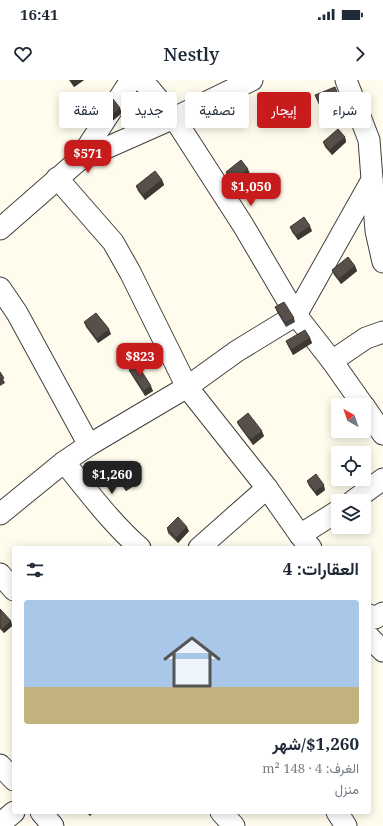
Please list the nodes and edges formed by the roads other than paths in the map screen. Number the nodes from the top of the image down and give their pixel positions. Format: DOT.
graph roads {
  1 [pos="131,80"];
  2 [pos="142,80"];
  3 [pos="252,80"];
  4 [pos="346,80"];
  5 [pos="152,92"];
  6 [pos="177,117"];
  7 [pos="177,123"];
  8 [pos="151,128"];
  9 [pos="376,136"];
  10 [pos="79,160"];
  11 [pos="57,178"];
  12 [pos="372,180"];
  13 [pos="0,229"];
  14 [pos="379,230"];
  15 [pos="383,262"];
  16 [pos="0,288"];
  17 [pos="296,315"];
  18 [pos="383,332"];
  19 [pos="332,361"];
  20 [pos="187,387"];
  21 [pos="358,398"];
  22 [pos="371,416"];
  23 [pos="383,434"];
  24 [pos="89,445"];
  25 [pos="64,462"];
  26 [pos="383,479"];
  27 [pos="267,488"];
  28 [pos="363,494"];
  29 [pos="0,514"];
  30 [pos="331,518"];
  31 [pos="305,542"];
  32 [pos="138,546"];
  33 [pos="201,546"];
  34 [pos="0,574"];
  35 [pos="12,588"];
  36 [pos="383,613"];
  37 [pos="371,616"];
  38 [pos="371,639"];
  39 [pos="383,652"];
  40 [pos="0,765"];
  41 [pos="12,778"];
  42 [pos="12,814"];
  43 [pos="43,814"];
  44 [pos="223,814"];
  45 [pos="338,814"];
  46 [pos="0,824"];
  47 [pos="53,826"];
  48 [pos="234,826"];
  49 [pos="346,826"];
  1 -- 10 [label="street"];
  2 -- 5 [label="street"];
  3 -- 6 [label="street"];
  4 -- 9 [label="street"];
  7 -- 17 [label="street"];
  8 -- 10 [label="street"];
  9 -- 12 [label="street"];
  10 -- 11 [label="street"];
  11 -- 13 [label="street"];
  11 -- 20 [label="street"];
  12 -- 14 [label="street"];
  12 -- 17 [label="street"];
  14 -- 15 [label="street"];
  16 -- 24 [label="street"];
  17 -- 19 [label="street"];
  17 -- 20 [label="street"];
  18 -- 19 [label="street"];
  19 -- 21 [label="street"];
  20 -- 24 [label="street"];
  20 -- 27 [label="street"];
  22 -- 23 [label="street"];
  24 -- 25 [label="street"];
  25 -- 29 [label="street"];
  25 -- 32 [label="street"];
  26 -- 28 [label="street"];
  27 -- 31 [label="street"];
  27 -- 33 [label="street"];
  30 -- 31 [label="street"];
  34 -- 35 [label="street"];
  36 -- 37 [label="street"];
  38 -- 39 [label="street"];
  40 -- 41 [label="street"];
  42 -- 46 [label="street"];
  43 -- 47 [label="street"];
  44 -- 48 [label="street"];
  45 -- 49 [label="street"];
}
